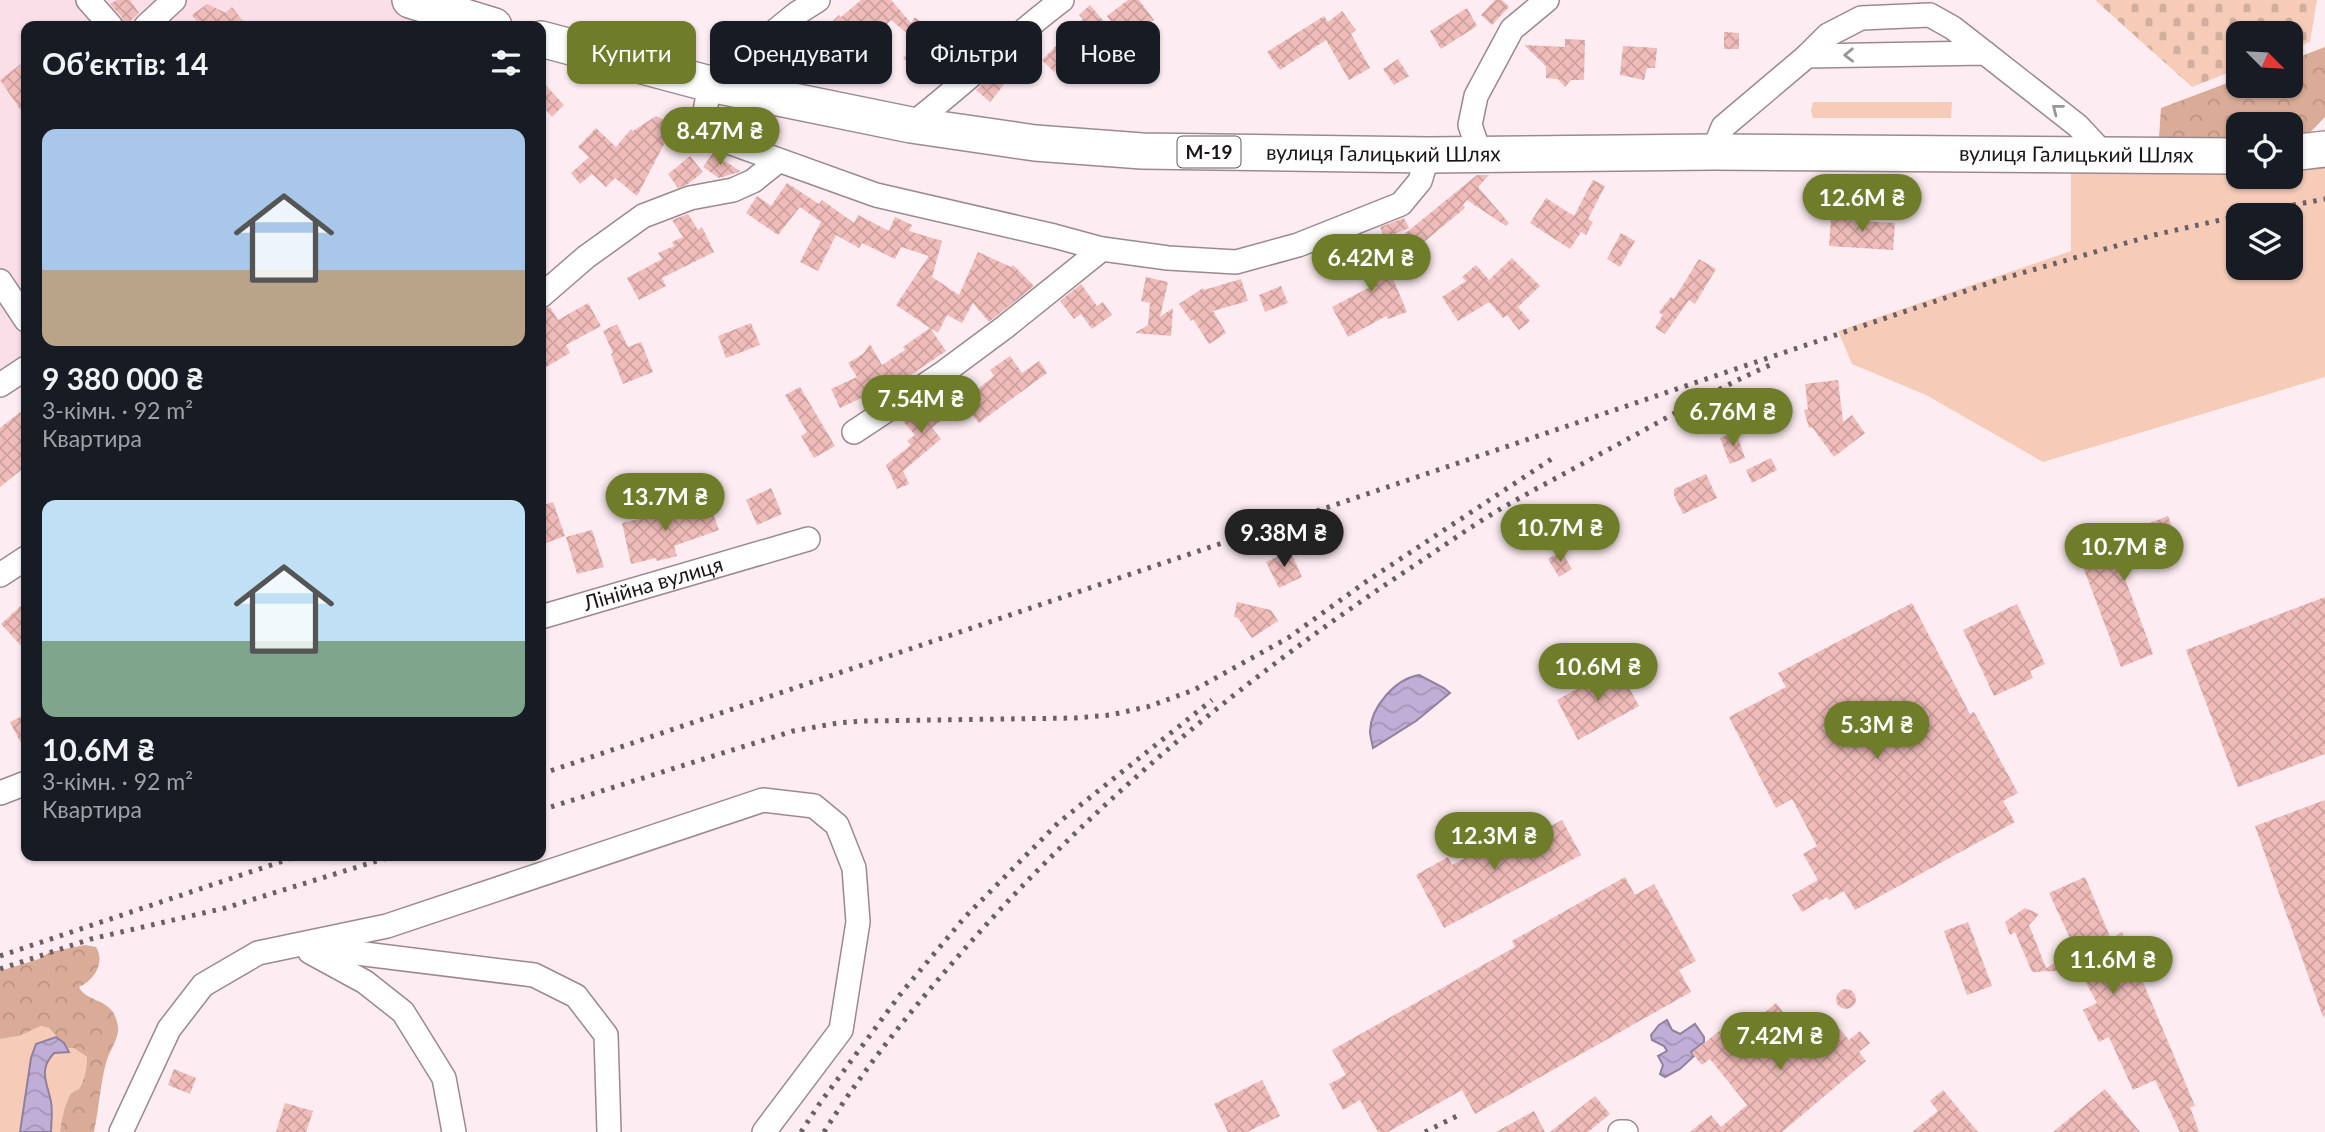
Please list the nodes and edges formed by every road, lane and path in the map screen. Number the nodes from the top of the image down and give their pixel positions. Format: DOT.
graph roads {
  1 [pos="88,0"];
  2 [pos="174,0"];
  3 [pos="410,0"];
  4 [pos="818,0"];
  5 [pos="1062,0"];
  6 [pos="1547,0"];
  7 [pos="107,21"];
  8 [pos="151,21"];
  9 [pos="478,21"];
  10 [pos="787,21"];
  11 [pos="546,40"];
  12 [pos="1985,52"];
  13 [pos="1807,56"];
  14 [pos="710,84"];
  15 [pos="911,125"];
  16 [pos="2325,149"];
  17 [pos="1713,152"];
  18 [pos="2303,152"];
  19 [pos="1480,154"];
  20 [pos="1428,155"];
  21 [pos="2106,156"];
  22 [pos="2226,156"];
  23 [pos="778,161"];
  24 [pos="1102,249"];
  25 [pos="0,281"];
  26 [pos="546,292"];
  27 [pos="21,312"];
  28 [pos="21,371"];
  29 [pos="0,385"];
  30 [pos="854,432"];
  31 [pos="808,539"];
  32 [pos="21,561"];
  33 [pos="0,576"];
  34 [pos="546,616"];
  35 [pos="21,785"];
  36 [pos="0,793"];
  37 [pos="299,946"];
  38 [pos="121,1132"];
  39 [pos="454,1132"];
  40 [pos="609,1132"];
  41 [pos="764,1132"];
  42 [pos="1620,1132"];
  43 [pos="1626,1132"];
  1 -- 7 [label="street"];
  2 -- 8 [label="street"];
  3 -- 9 [label="highway"];
  4 -- 10 [label="street"];
  5 -- 15 [label="street"];
  6 -- 19 [label="street"];
  11 -- 14 [label="highway, вулиця Галицький Шлях / М-19"];
  12 -- 13 [label="street, one-way"];
  12 -- 13 [label="street"];
  21 -- 12 [label="street, one-way"];
  13 -- 17 [label="street"];
  14 -- 15 [label="highway, вулиця Галицький Шлях / М-19"];
  14 -- 23 [label="street"];
  15 -- 20 [label="highway, вулиця Галицький Шлях / М-19"];
  16 -- 18 [label="highway"];
  17 -- 19 [label="highway, вулиця Галицький Шлях / М-19"];
  17 -- 21 [label="highway, вулиця Галицький Шлях / М-19"];
  19 -- 20 [label="highway, вулиця Галицький Шлях / М-19"];
  20 -- 24 [label="street"];
  21 -- 22 [label="highway, вулиця Галицький Шлях / М-19"];
  23 -- 24 [label="street"];
  23 -- 26 [label="street"];
  24 -- 30 [label="street"];
  25 -- 27 [label="street"];
  28 -- 29 [label="street"];
  31 -- 34 [label="street, Лінійна вулиця"];
  32 -- 33 [label="street"];
  35 -- 36 [label="street"];
  37 -- 38 [label="street"];
  37 -- 39 [label="street"];
  37 -- 40 [label="street"];
  37 -- 41 [label="street"];
  42 -- 43 [label="street"];
}
